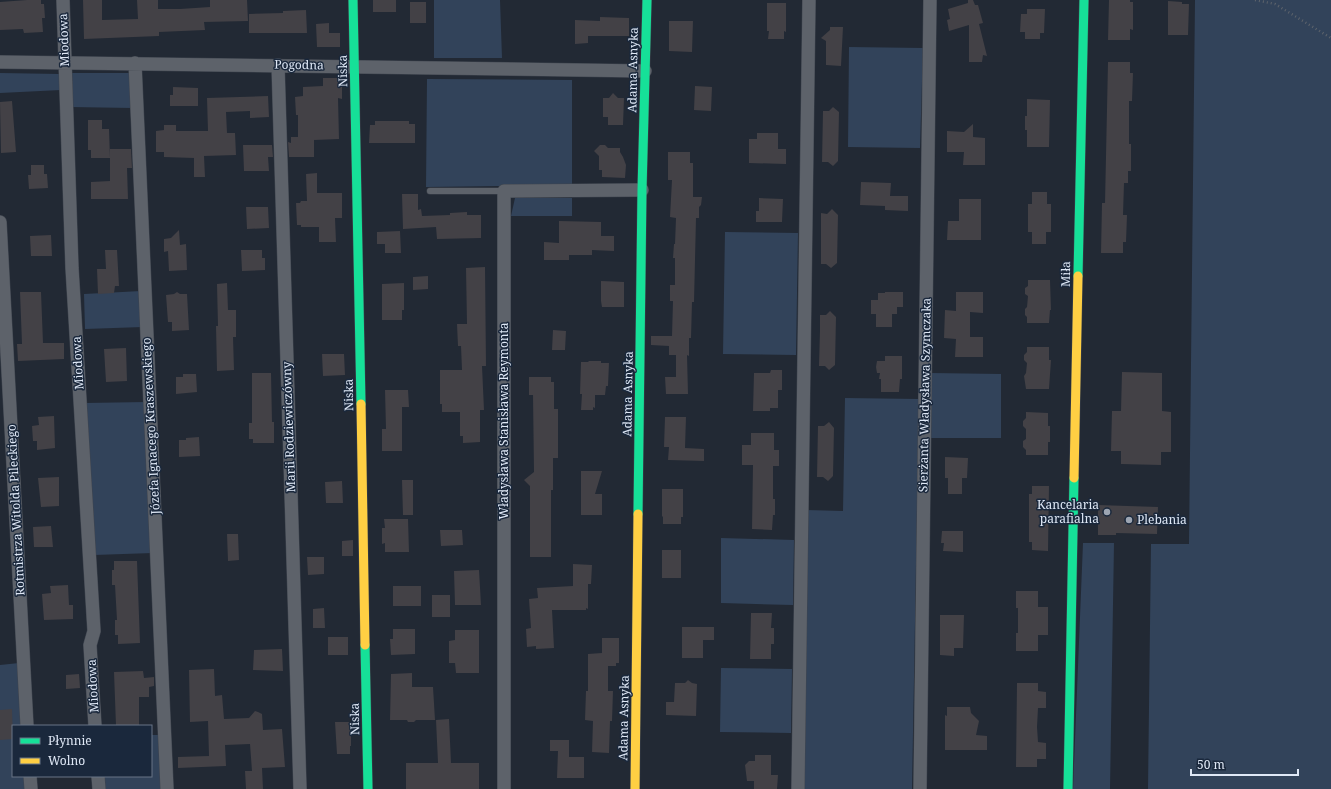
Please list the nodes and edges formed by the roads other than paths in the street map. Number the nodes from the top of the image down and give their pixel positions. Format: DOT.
graph roads {
  1 [pos="62,0"];
  2 [pos="353,0"];
  3 [pos="646,0"];
  4 [pos="809,0"];
  5 [pos="930,0"];
  6 [pos="1084,0"];
  7 [pos="0,62"];
  8 [pos="64,63"];
  9 [pos="135,63"];
  10 [pos="278,65"];
  11 [pos="355,66"];
  12 [pos="645,71"];
  13 [pos="642,190"];
  14 [pos="430,191"];
  15 [pos="504,191"];
  16 [pos="0,222"];
  17 [pos="27,725"];
  18 [pos="95,725"];
  19 [pos="30,777"];
  20 [pos="98,777"];
  21 [pos="31,789"];
  22 [pos="99,789"];
  23 [pos="167,789"];
  24 [pos="300,789"];
  25 [pos="368,789"];
  26 [pos="504,789"];
  27 [pos="635,789"];
  28 [pos="798,789"];
  29 [pos="920,789"];
  30 [pos="1068,789"];
  1 -- 8 [label="street, Miodowa"];
  2 -- 11 [label="street, Niska"];
  3 -- 12 [label="street, Adama Asnyka"];
  4 -- 28 [label="street"];
  5 -- 29 [label="street, Sierżanta Władysława Szymczaka"];
  6 -- 30 [label="street, Miła"];
  7 -- 8 [label="street, Pogodna"];
  8 -- 9 [label="street, Pogodna"];
  8 -- 18 [label="street, Miodowa"];
  9 -- 10 [label="street, Pogodna"];
  9 -- 23 [label="street, Józefa Ignacego Kraszewskiego"];
  10 -- 11 [label="street, Pogodna"];
  10 -- 24 [label="street, Marii Rodziewiczówny"];
  11 -- 12 [label="street, Pogodna"];
  11 -- 25 [label="street, Niska"];
  12 -- 13 [label="street, Adama Asnyka"];
  13 -- 15 [label="street"];
  13 -- 27 [label="street, Adama Asnyka"];
  14 -- 15 [label="lane"];
  15 -- 26 [label="street, Władysława Stanisława Reymonta"];
  16 -- 17 [label="street, Rotmistrza Witolda Pileckiego"];
  19 -- 21 [label="street"];
  20 -- 22 [label="street"];
}
